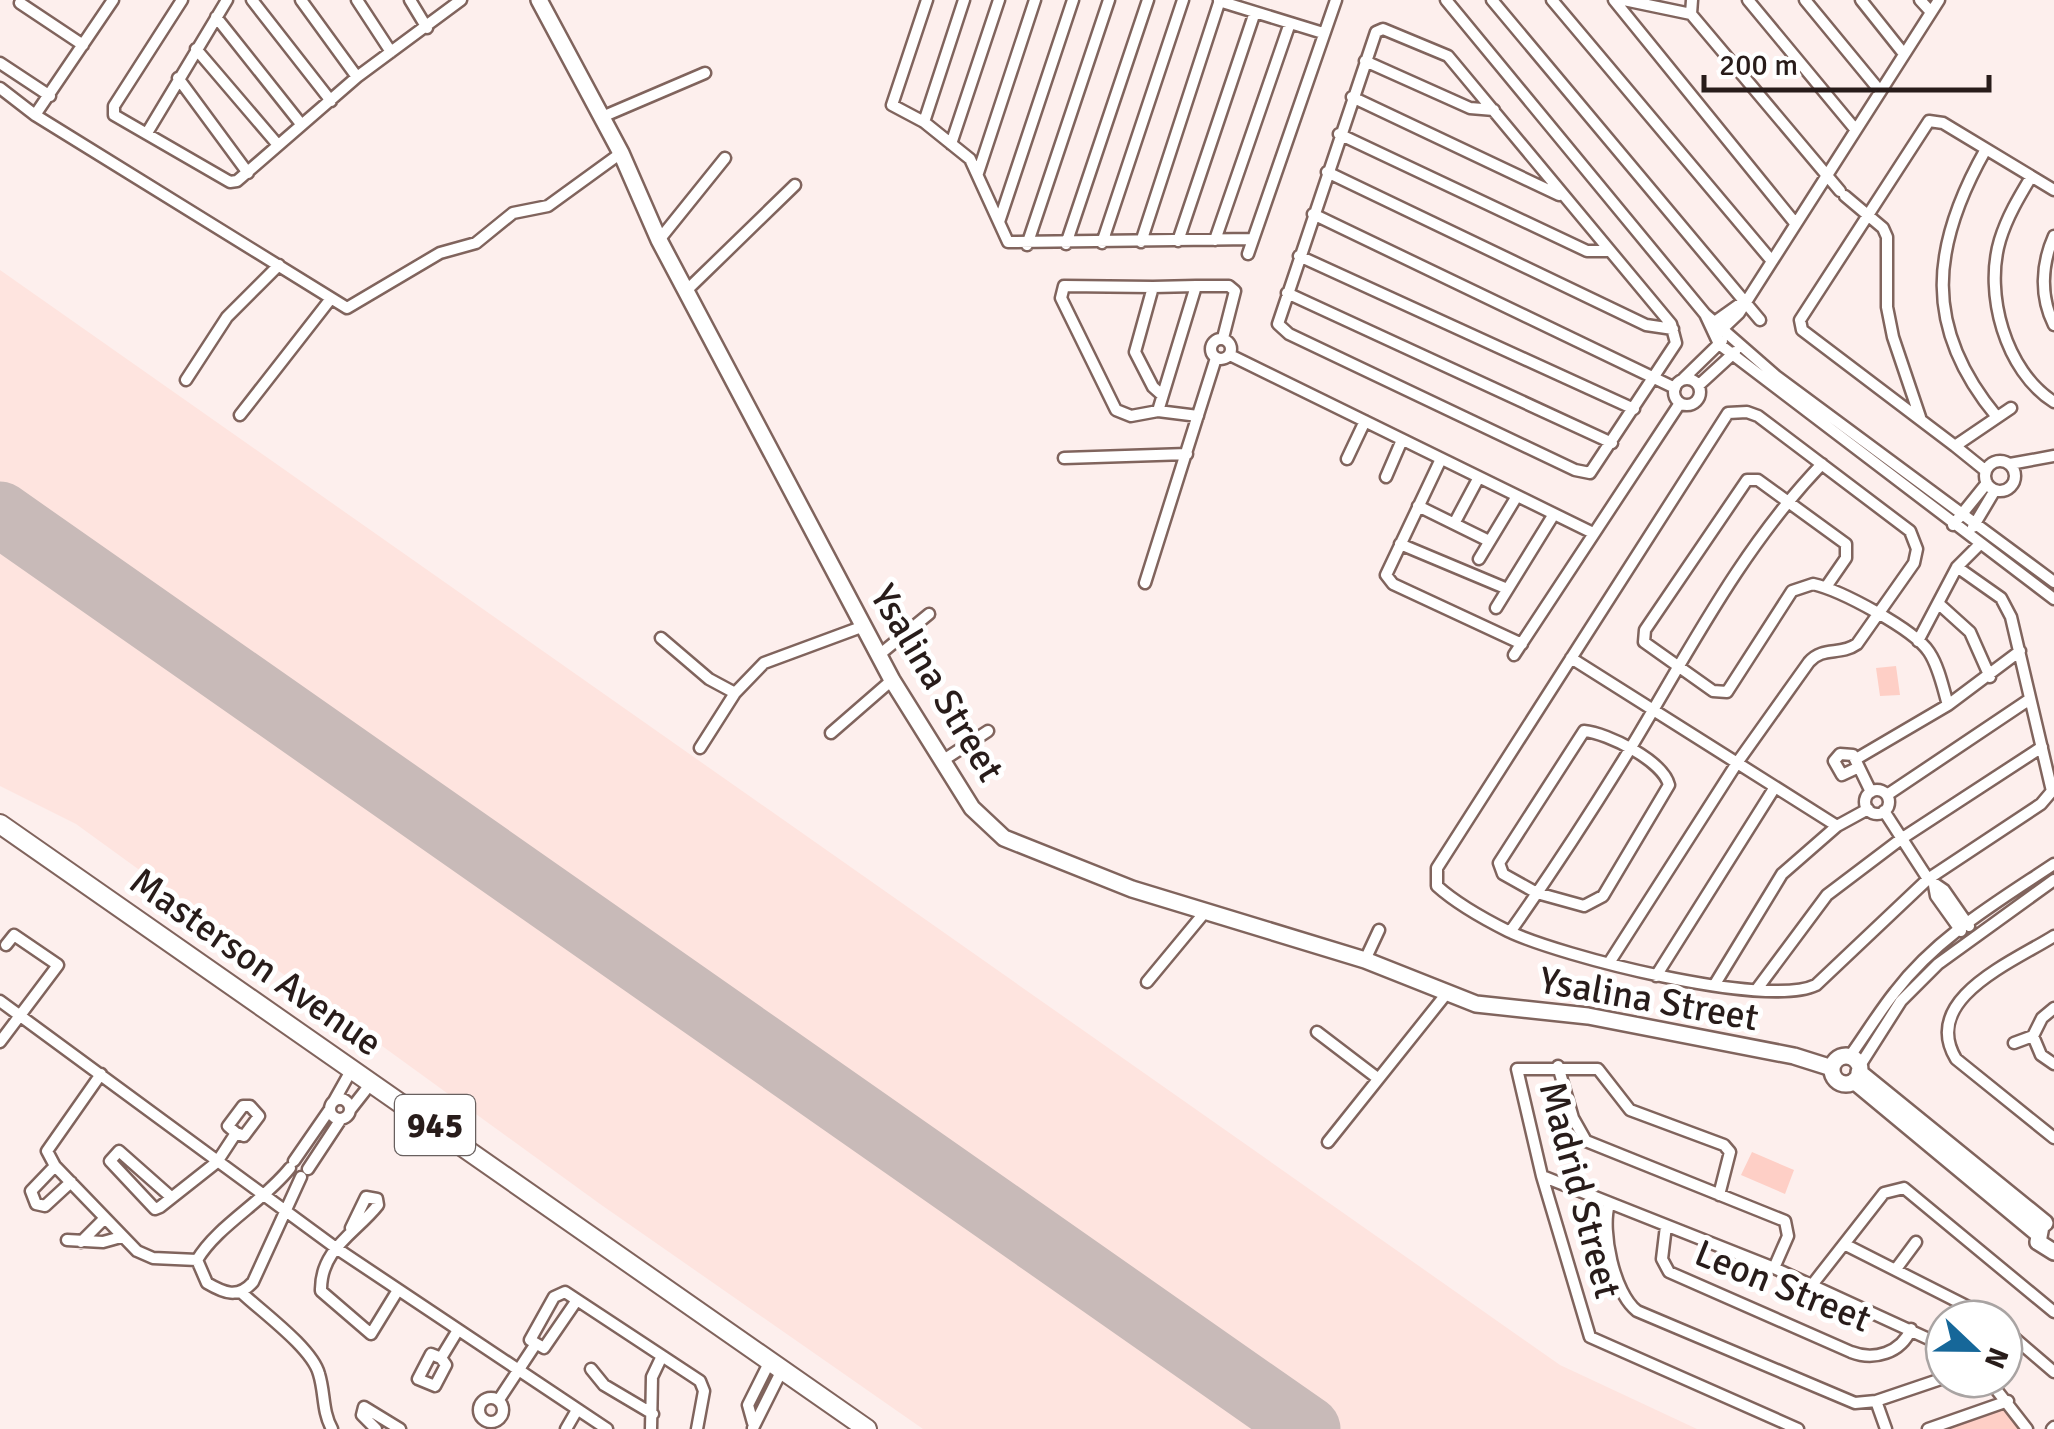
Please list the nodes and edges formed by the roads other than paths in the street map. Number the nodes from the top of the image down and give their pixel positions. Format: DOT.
graph roads {
  1 [pos="113,0"];
  2 [pos="182,0"];
  3 [pos="227,0"];
  4 [pos="252,0"];
  5 [pos="301,0"];
  6 [pos="357,0"];
  7 [pos="410,0"];
  8 [pos="539,0"];
  9 [pos="927,0"];
  10 [pos="964,0"];
  11 [pos="1000,0"];
  12 [pos="1036,0"];
  13 [pos="1073,0"];
  14 [pos="1109,0"];
  15 [pos="1148,0"];
  16 [pos="1183,0"];
  17 [pos="1336,0"];
  18 [pos="1446,0"];
  19 [pos="1492,0"];
  20 [pos="1552,0"];
  21 [pos="1614,0"];
  22 [pos="1624,0"];
  23 [pos="1692,0"];
  24 [pos="1748,0"];
  25 [pos="1805,0"];
  26 [pos="1861,0"];
  27 [pos="1920,0"];
  28 [pos="1939,0"];
  29 [pos="458,1"];
  30 [pos="1220,1"];
  31 [pos="20,3"];
  32 [pos="1255,12"];
  33 [pos="1931,12"];
  34 [pos="1691,14"];
  35 [pos="216,17"];
  36 [pos="1290,23"];
  37 [pos="427,28"];
  38 [pos="1324,33"];
  39 [pos="83,46"];
  40 [pos="196,49"];
  41 [pos="391,52"];
  42 [pos="1904,54"];
  43 [pos="1365,61"];
  44 [pos="0,63"];
  45 [pos="705,73"];
  46 [pos="357,77"];
  47 [pos="178,78"];
  48 [pos="0,88"];
  49 [pos="1880,92"];
  50 [pos="50,96"];
  51 [pos="1352,97"];
  52 [pos="332,100"];
  53 [pos="1494,110"];
  54 [pos="35,116"];
  55 [pos="602,117"];
  56 [pos="924,122"];
  57 [pos="301,124"];
  58 [pos="1856,129"];
  59 [pos="147,133"];
  60 [pos="1339,134"];
  61 [pos="951,144"];
  62 [pos="278,145"];
  63 [pos="1986,149"];
  64 [pos="621,153"];
  65 [pos="725,158"];
  66 [pos="1327,172"];
  67 [pos="248,173"];
  68 [pos="978,173"];
  69 [pos="1826,174"];
  70 [pos="2031,176"];
  71 [pos="795,185"];
  72 [pos="2054,190"];
  73 [pos="1563,197"];
  74 [pos="1313,214"];
  75 [pos="1866,215"];
  76 [pos="1795,223"];
  77 [pos="999,224"];
  78 [pos="2054,236"];
  79 [pos="1253,239"];
  80 [pos="659,240"];
  81 [pos="1215,240"];
  82 [pos="1178,241"];
  83 [pos="1141,242"];
  84 [pos="1102,243"];
  85 [pos="1066,244"];
  86 [pos="1027,245"];
  87 [pos="1608,251"];
  88 [pos="1248,254"];
  89 [pos="1299,256"];
  90 [pos="1770,260"];
  91 [pos="279,264"];
  92 [pos="1153,286"];
  93 [pos="1196,286"];
  94 [pos="688,290"];
  95 [pos="1287,293"];
  96 [pos="329,301"];
  97 [pos="1744,301"];
  98 [pos="1760,320"];
  99 [pos="2054,326"];
  100 [pos="1673,329"];
  101 [pos="1719,332"];
  102 [pos="1222,338"];
  103 [pos="1740,345"];
  104 [pos="1230,355"];
  105 [pos="1732,356"];
  106 [pos="1216,358"];
  107 [pos="1657,377"];
  108 [pos="1684,378"];
  109 [pos="186,380"];
  110 [pos="1699,385"];
  111 [pos="1674,388"];
  112 [pos="1162,395"];
  113 [pos="2054,402"];
  114 [pos="1680,403"];
  115 [pos="1634,408"];
  116 [pos="2011,408"];
  117 [pos="1158,411"];
  118 [pos="240,415"];
  119 [pos="1198,416"];
  120 [pos="1997,416"];
  121 [pos="1920,417"];
  122 [pos="1364,421"];
  123 [pos="1402,440"];
  124 [pos="1612,443"];
  125 [pos="1955,446"];
  126 [pos="1187,454"];
  127 [pos="2054,456"];
  128 [pos="1064,458"];
  129 [pos="1347,458"];
  130 [pos="1441,459"];
  131 [pos="1822,464"];
  132 [pos="2010,464"];
  133 [pos="1386,477"];
  134 [pos="1479,478"];
  135 [pos="1989,481"];
  136 [pos="1517,496"];
  137 [pos="1788,500"];
  138 [pos="1418,506"];
  139 [pos="1554,514"];
  140 [pos="1965,514"];
  141 [pos="1455,522"];
  142 [pos="1976,523"];
  143 [pos="1953,525"];
  144 [pos="1593,534"];
  145 [pos="1966,535"];
  146 [pos="1489,541"];
  147 [pos="1400,544"];
  148 [pos="1979,545"];
  149 [pos="1479,560"];
  150 [pos="1957,567"];
  151 [pos="2054,582"];
  152 [pos="1145,583"];
  153 [pos="1826,586"];
  154 [pos="1505,588"];
  155 [pos="2054,599"];
  156 [pos="1939,604"];
  157 [pos="1496,608"];
  158 [pos="929,614"];
  159 [pos="1876,614"];
  160 [pos="864,626"];
  161 [pos="661,638"];
  162 [pos="1918,641"];
  163 [pos="1522,644"];
  164 [pos="2020,650"];
  165 [pos="880,655"];
  166 [pos="1514,656"];
  167 [pos="1571,658"];
  168 [pos="1677,666"];
  169 [pos="1990,677"];
  170 [pos="892,680"];
  171 [pos="735,693"];
  172 [pos="2030,699"];
  173 [pos="1948,705"];
  174 [pos="1652,708"];
  175 [pos="988,730"];
  176 [pos="831,733"];
  177 [pos="2042,746"];
  178 [pos="700,748"];
  179 [pos="1629,751"];
  180 [pos="942,760"];
  181 [pos="1737,762"];
  182 [pos="1776,787"];
  183 [pos="1871,792"];
  184 [pos="1887,795"];
  185 [pos="1868,808"];
  186 [pos="1884,812"];
  187 [pos="0,824"];
  188 [pos="1837,826"];
  189 [pos="1901,840"];
  190 [pos="2054,864"];
  191 [pos="2054,880"];
  192 [pos="1931,882"];
  193 [pos="1537,893"];
  194 [pos="1205,912"];
  195 [pos="1962,925"];
  196 [pos="1379,930"];
  197 [pos="1510,932"];
  198 [pos="2054,936"];
  199 [pos="1972,938"];
  200 [pos="6,945"];
  201 [pos="1365,960"];
  202 [pos="1609,963"];
  203 [pos="1656,976"];
  204 [pos="1147,982"];
  205 [pos="1715,984"];
  206 [pos="1757,989"];
  207 [pos="1447,993"];
  208 [pos="0,1001"];
  209 [pos="2054,1008"];
  210 [pos="20,1018"];
  211 [pos="1317,1032"];
  212 [pos="2033,1036"];
  213 [pos="0,1042"];
  214 [pos="2014,1043"];
  215 [pos="2054,1064"];
  216 [pos="1558,1066"];
  217 [pos="352,1068"];
  218 [pos="1832,1068"];
  219 [pos="1856,1069"];
  220 [pos="101,1074"];
  221 [pos="1376,1077"];
  222 [pos="372,1082"];
  223 [pos="332,1105"];
  224 [pos="345,1114"];
  225 [pos="236,1133"];
  226 [pos="2054,1138"];
  227 [pos="1328,1142"];
  228 [pos="217,1162"];
  229 [pos="292,1164"];
  230 [pos="55,1166"];
  231 [pos="305,1173"];
  232 [pos="1542,1176"];
  233 [pos="71,1182"];
  234 [pos="1719,1195"];
  235 [pos="171,1197"];
  236 [pos="266,1197"];
  237 [pos="1608,1204"];
  238 [pos="284,1210"];
  239 [pos="104,1219"];
  240 [pos="2048,1223"];
  241 [pos="1666,1226"];
  242 [pos="351,1228"];
  243 [pos="121,1237"];
  244 [pos="67,1240"];
  245 [pos="81,1242"];
  246 [pos="1916,1242"];
  247 [pos="1844,1244"];
  248 [pos="336,1248"];
  249 [pos="2054,1252"];
  250 [pos="197,1260"];
  251 [pos="1774,1268"];
  252 [pos="1896,1269"];
  253 [pos="1812,1285"];
  254 [pos="398,1290"];
  255 [pos="242,1293"];
  256 [pos="1954,1299"];
  257 [pos="577,1300"];
  258 [pos="2054,1312"];
  259 [pos="1911,1329"];
  260 [pos="458,1330"];
  261 [pos="1924,1336"];
  262 [pos="535,1345"];
  263 [pos="2024,1347"];
  264 [pos="662,1356"];
  265 [pos="441,1358"];
  266 [pos="776,1366"];
  267 [pos="591,1368"];
  268 [pos="518,1372"];
  269 [pos="2054,1372"];
  270 [pos="1924,1384"];
  271 [pos="755,1390"];
  272 [pos="768,1397"];
  273 [pos="500,1398"];
  274 [pos="1876,1400"];
  275 [pos="2008,1401"];
  276 [pos="577,1410"];
  277 [pos="654,1414"];
  278 [pos="753,1426"];
  279 [pos="332,1429"];
  280 [pos="376,1429"];
  281 [pos="400,1429"];
  282 [pos="566,1429"];
  283 [pos="607,1429"];
  284 [pos="651,1429"];
  285 [pos="697,1429"];
  286 [pos="867,1429"];
  287 [pos="1798,1429"];
  288 [pos="1886,1429"];
  289 [pos="1928,1429"];
  290 [pos="2027,1429"];
  1 -- 39 [label="street"];
  2 -- 59 [label="street"];
  3 -- 35 [label="street"];
  4 -- 52 [label="street"];
  5 -- 46 [label="street"];
  6 -- 41 [label="street"];
  7 -- 37 [label="street"];
  8 -- 55 [label="street, Ysalina Street"];
  9 -- 56 [label="street"];
  10 -- 56 [label="street"];
  11 -- 61 [label="street"];
  12 -- 68 [label="street"];
  13 -- 77 [label="street"];
  14 -- 86 [label="street"];
  15 -- 85 [label="street"];
  16 -- 84 [label="street"];
  17 -- 38 [label="street"];
  18 -- 101 [label="street"];
  19 -- 97 [label="street"];
  20 -- 90 [label="street"];
  21 -- 76 [label="street"];
  22 -- 34 [label="street"];
  23 -- 34 [label="street"];
  24 -- 58 [label="street"];
  25 -- 49 [label="street"];
  26 -- 42 [label="street"];
  27 -- 33 [label="street"];
  28 -- 33 [label="street"];
  29 -- 37 [label="street"];
  30 -- 32 [label="street"];
  30 -- 83 [label="street"];
  31 -- 39 [label="street"];
  32 -- 36 [label="street"];
  32 -- 82 [label="street"];
  33 -- 42 [label="street"];
  34 -- 69 [label="street"];
  35 -- 40 [label="street"];
  35 -- 57 [label="street"];
  36 -- 38 [label="street"];
  36 -- 81 [label="street"];
  37 -- 41 [label="street"];
  38 -- 79 [label="street"];
  39 -- 50 [label="street"];
  40 -- 47 [label="street"];
  40 -- 62 [label="street"];
  41 -- 46 [label="street"];
  42 -- 49 [label="street"];
  43 -- 51 [label="street"];
  43 -- 53 [label="street"];
  43 -- 53 [label="street"];
  44 -- 50 [label="street"];
  45 -- 55 [label="street"];
  46 -- 52 [label="street"];
  47 -- 59 [label="street"];
  47 -- 67 [label="street"];
  48 -- 54 [label="street"];
  49 -- 58 [label="street"];
  50 -- 54 [label="street"];
  51 -- 60 [label="street"];
  51 -- 73 [label="street"];
  52 -- 57 [label="street"];
  53 -- 73 [label="street"];
  54 -- 91 [label="street"];
  55 -- 64 [label="street, Ysalina Street"];
  56 -- 61 [label="street"];
  57 -- 62 [label="street"];
  58 -- 69 [label="street"];
  59 -- 67 [label="street"];
  60 -- 66 [label="street"];
  60 -- 87 [label="street"];
  61 -- 68 [label="street"];
  62 -- 67 [label="street"];
  63 -- 70 [label="street"];
  63 -- 75 [label="street"];
  63 -- 120 [label="street"];
  64 -- 80 [label="street, Ysalina Street"];
  64 -- 96 [label="street"];
  65 -- 80 [label="street"];
  66 -- 74 [label="street"];
  66 -- 100 [label="street"];
  68 -- 77 [label="street"];
  69 -- 75 [label="street"];
  69 -- 76 [label="street"];
  70 -- 72 [label="street"];
  70 -- 113 [label="street"];
  71 -- 94 [label="street"];
  73 -- 87 [label="street"];
  74 -- 89 [label="street"];
  74 -- 107 [label="street"];
  75 -- 121 [label="street"];
  75 -- 121 [label="street"];
  76 -- 90 [label="street"];
  77 -- 86 [label="street"];
  78 -- 99 [label="street"];
  79 -- 81 [label="street"];
  79 -- 88 [label="street"];
  80 -- 94 [label="street, Ysalina Street"];
  81 -- 82 [label="street"];
  82 -- 83 [label="street"];
  83 -- 84 [label="street"];
  84 -- 85 [label="street"];
  85 -- 86 [label="street"];
  87 -- 100 [label="street"];
  89 -- 95 [label="street"];
  89 -- 115 [label="street"];
  90 -- 97 [label="street"];
  91 -- 96 [label="street"];
  91 -- 109 [label="street"];
  92 -- 93 [label="street"];
  92 -- 112 [label="street"];
  92 -- 117 [label="street"];
  93 -- 102 [label="street"];
  93 -- 112 [label="street"];
  94 -- 160 [label="street, Ysalina Street"];
  95 -- 124 [label="street"];
  95 -- 124 [label="street"];
  96 -- 118 [label="street"];
  97 -- 98 [label="street"];
  97 -- 101 [label="street"];
  100 -- 107 [label="street"];
  101 -- 103 [label="street"];
  101 -- 105 [label="street"];
  101 -- 108 [label="street"];
  102 -- 104 [label="street"];
  102 -- 106 [label="street"];
  103 -- 105 [label="street"];
  103 -- 140 [label="street"];
  104 -- 106 [label="street"];
  104 -- 122 [label="street"];
  105 -- 110 [label="street"];
  105 -- 143 [label="street"];
  106 -- 119 [label="street"];
  107 -- 111 [label="street"];
  107 -- 115 [label="street"];
  108 -- 110 [label="street"];
  108 -- 111 [label="street"];
  110 -- 114 [label="street"];
  111 -- 114 [label="street"];
  112 -- 117 [label="street"];
  114 -- 144 [label="street"];
  115 -- 124 [label="street"];
  116 -- 120 [label="street"];
  117 -- 119 [label="street"];
  119 -- 126 [label="street"];
  120 -- 125 [label="street"];
  121 -- 125 [label="street"];
  122 -- 123 [label="street"];
  122 -- 129 [label="street"];
  123 -- 130 [label="street"];
  123 -- 133 [label="street"];
  125 -- 135 [label="street"];
  126 -- 128 [label="street"];
  126 -- 152 [label="street"];
  127 -- 132 [label="street"];
  130 -- 134 [label="street"];
  130 -- 138 [label="street"];
  131 -- 137 [label="street"];
  131 -- 159 [label="street"];
  131 -- 167 [label="street"];
  132 -- 135 [label="street"];
  132 -- 135 [label="street"];
  134 -- 136 [label="street"];
  134 -- 141 [label="street"];
  135 -- 140 [label="street"];
  135 -- 142 [label="street"];
  136 -- 139 [label="street"];
  136 -- 146 [label="street"];
  137 -- 153 [label="street"];
  137 -- 168 [label="street"];
  137 -- 168 [label="street"];
  138 -- 141 [label="street"];
  138 -- 147 [label="street"];
  139 -- 144 [label="street"];
  139 -- 154 [label="street"];
  140 -- 142 [label="street"];
  140 -- 143 [label="street"];
  141 -- 146 [label="street"];
  142 -- 145 [label="street"];
  142 -- 151 [label="street"];
  143 -- 145 [label="street"];
  144 -- 163 [label="street"];
  145 -- 148 [label="street"];
  146 -- 149 [label="street"];
  147 -- 154 [label="street"];
  147 -- 163 [label="street"];
  148 -- 150 [label="street"];
  148 -- 155 [label="street"];
  150 -- 156 [label="street"];
  150 -- 164 [label="street"];
  153 -- 159 [label="street"];
  153 -- 168 [label="street"];
  154 -- 157 [label="street"];
  156 -- 162 [label="street"];
  156 -- 169 [label="street"];
  158 -- 165 [label="street"];
  159 -- 162 [label="street"];
  159 -- 181 [label="street"];
  160 -- 165 [label="street, Ysalina Street"];
  160 -- 171 [label="street"];
  161 -- 171 [label="street"];
  162 -- 173 [label="street"];
  163 -- 166 [label="street"];
  164 -- 169 [label="street"];
  164 -- 172 [label="street"];
  165 -- 170 [label="street, Ysalina Street"];
  167 -- 174 [label="street"];
  167 -- 197 [label="street"];
  168 -- 174 [label="street"];
  169 -- 173 [label="street"];
  170 -- 176 [label="street"];
  170 -- 180 [label="street, Ysalina Street"];
  171 -- 178 [label="street"];
  172 -- 177 [label="street"];
  172 -- 184 [label="street"];
  173 -- 183 [label="street"];
  174 -- 179 [label="street"];
  174 -- 181 [label="street"];
  175 -- 180 [label="street"];
  177 -- 189 [label="street"];
  177 -- 192 [label="street"];
  179 -- 193 [label="street"];
  179 -- 193 [label="street"];
  179 -- 193 [label="street"];
  180 -- 194 [label="street, Ysalina Street"];
  181 -- 182 [label="street"];
  181 -- 202 [label="street"];
  182 -- 188 [label="street"];
  182 -- 203 [label="street"];
  183 -- 184 [label="street"];
  183 -- 185 [label="street"];
  184 -- 186 [label="street"];
  185 -- 186 [label="street"];
  185 -- 188 [label="street"];
  186 -- 189 [label="street"];
  187 -- 217 [label="main road, Masterson Avenue / 945"];
  188 -- 205 [label="street"];
  189 -- 192 [label="street"];
  189 -- 206 [label="street"];
  190 -- 195 [label="street"];
  191 -- 199 [label="street"];
  192 -- 195 [label="street"];
  192 -- 206 [label="street"];
  193 -- 197 [label="street"];
  194 -- 201 [label="street, Ysalina Street"];
  194 -- 204 [label="street"];
  195 -- 199 [label="street"];
  195 -- 219 [label="street"];
  196 -- 201 [label="street"];
  197 -- 202 [label="street"];
  198 -- 226 [label="street"];
  199 -- 219 [label="street"];
  200 -- 210 [label="street"];
  201 -- 207 [label="street, Ysalina Street"];
  202 -- 203 [label="street"];
  203 -- 205 [label="street"];
  205 -- 206 [label="street"];
  207 -- 218 [label="street, Ysalina Street"];
  207 -- 221 [label="street"];
  208 -- 210 [label="street"];
  209 -- 212 [label="street"];
  210 -- 213 [label="street"];
  210 -- 220 [label="street"];
  211 -- 221 [label="street"];
  212 -- 214 [label="street"];
  212 -- 215 [label="street"];
  216 -- 232 [label="street, Madrid Street"];
  216 -- 234 [label="street"];
  216 -- 234 [label="street"];
  217 -- 222 [label="main road, Masterson Avenue / 945"];
  217 -- 223 [label="street"];
  218 -- 219 [label="street"];
  218 -- 219 [label="street, Ysalina Street"];
  219 -- 240 [label="street"];
  220 -- 228 [label="street"];
  220 -- 230 [label="street"];
  221 -- 227 [label="street"];
  222 -- 224 [label="street"];
  222 -- 266 [label="main road, Masterson Avenue / 945"];
  223 -- 224 [label="street"];
  223 -- 224 [label="street"];
  223 -- 229 [label="street"];
  224 -- 231 [label="street"];
  225 -- 228 [label="street"];
  228 -- 235 [label="street"];
  228 -- 236 [label="street"];
  229 -- 231 [label="street"];
  229 -- 236 [label="street"];
  230 -- 233 [label="street"];
  230 -- 233 [label="street"];
  231 -- 238 [label="street"];
  232 -- 237 [label="street"];
  232 -- 287 [label="street, Madrid Street"];
  233 -- 239 [label="street"];
  234 -- 251 [label="street"];
  235 -- 235 [label="street"];
  236 -- 238 [label="street"];
  236 -- 250 [label="street"];
  237 -- 241 [label="street"];
  237 -- 274 [label="street"];
  238 -- 248 [label="street"];
  238 -- 255 [label="street"];
  239 -- 243 [label="street"];
  239 -- 245 [label="street"];
  240 -- 249 [label="street"];
  241 -- 251 [label="street"];
  241 -- 259 [label="street, Leon Street"];
  242 -- 248 [label="street"];
  243 -- 245 [label="street"];
  243 -- 250 [label="street"];
  244 -- 245 [label="street"];
  246 -- 252 [label="street"];
  247 -- 252 [label="street"];
  247 -- 253 [label="street"];
  247 -- 258 [label="street"];
  248 -- 254 [label="street"];
  248 -- 254 [label="street"];
  250 -- 255 [label="street"];
  251 -- 253 [label="street"];
  252 -- 256 [label="street"];
  253 -- 259 [label="street"];
  254 -- 260 [label="street"];
  255 -- 279 [label="street"];
  257 -- 262 [label="street"];
  257 -- 262 [label="street"];
  257 -- 264 [label="street"];
  259 -- 261 [label="street"];
  260 -- 265 [label="street"];
  260 -- 268 [label="street"];
  262 -- 268 [label="street"];
  263 -- 269 [label="street"];
  264 -- 277 [label="street"];
  264 -- 285 [label="street"];
  266 -- 271 [label="street"];
  266 -- 272 [label="street"];
  266 -- 286 [label="main road, Masterson Avenue / 945"];
  267 -- 277 [label="street"];
  268 -- 273 [label="street"];
  268 -- 276 [label="street"];
  270 -- 274 [label="street"];
  271 -- 272 [label="street"];
  271 -- 278 [label="street"];
  272 -- 278 [label="street"];
  274 -- 288 [label="street"];
  275 -- 289 [label="street"];
  275 -- 290 [label="street"];
  276 -- 282 [label="street"];
  276 -- 283 [label="street"];
  277 -- 284 [label="street"];
  280 -- 281 [label="street"];
}
